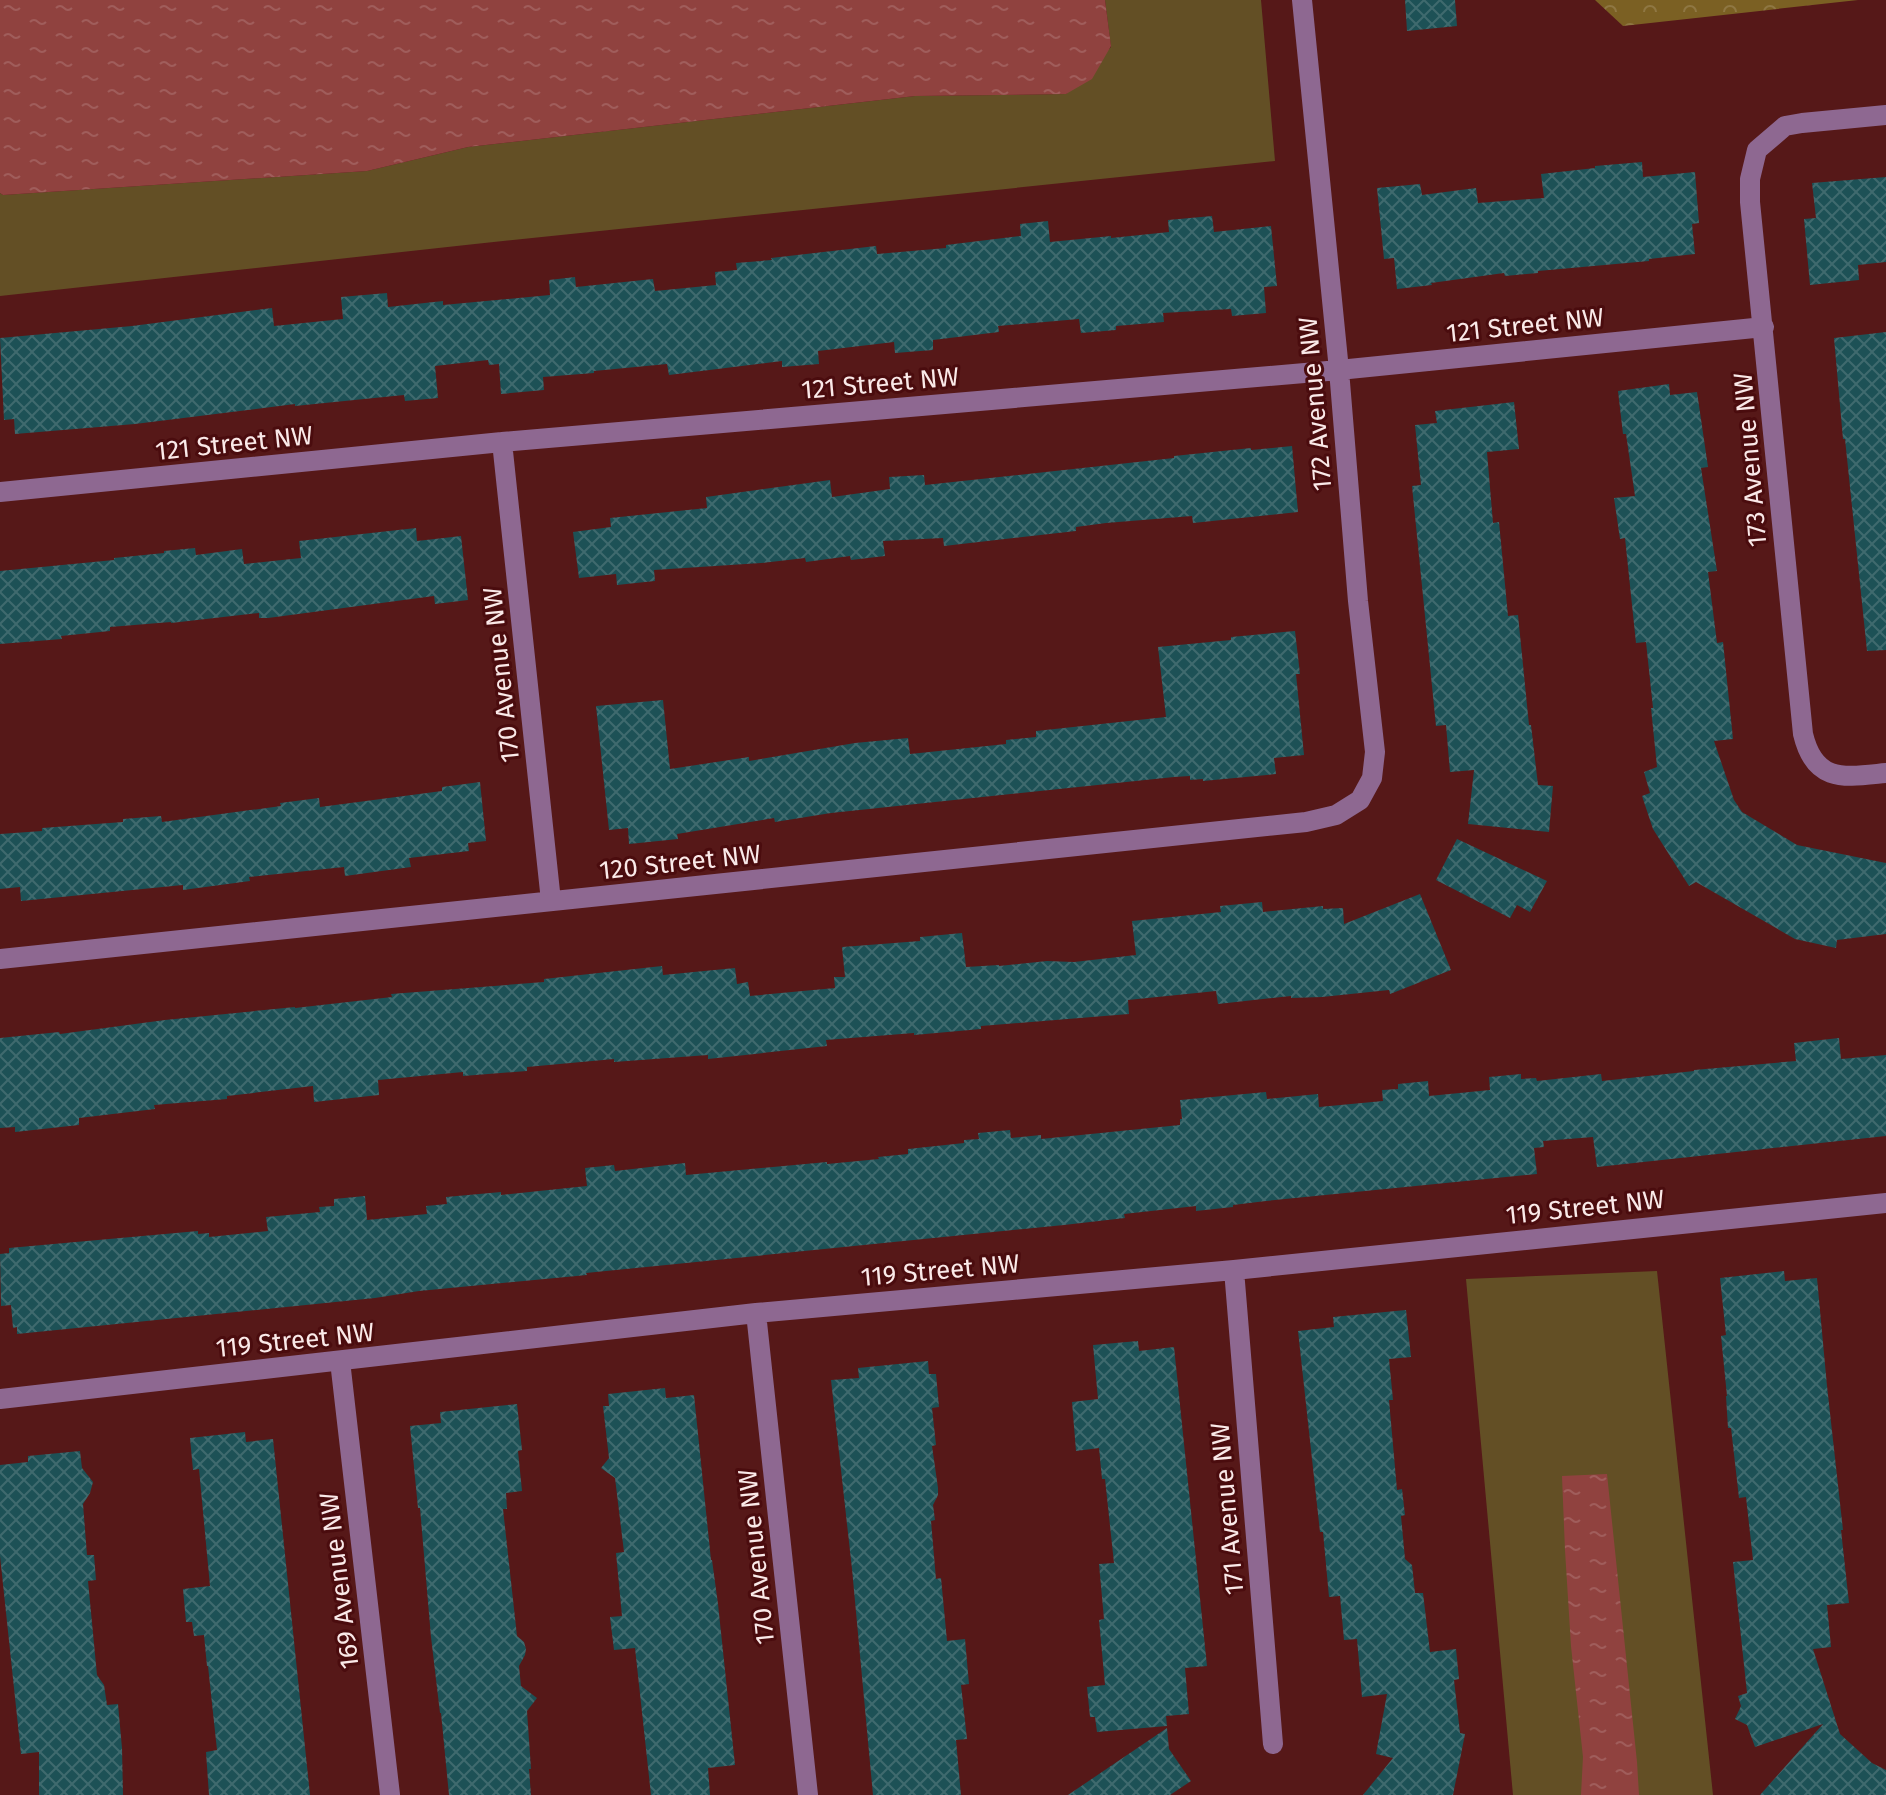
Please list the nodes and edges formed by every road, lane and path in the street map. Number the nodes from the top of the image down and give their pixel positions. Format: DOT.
graph roads {
  1 [pos="1302,0"];
  2 [pos="1886,115"];
  3 [pos="1764,327"];
  4 [pos="1339,370"];
  5 [pos="502,442"];
  6 [pos="0,492"];
  7 [pos="1886,773"];
  8 [pos="1360,800"];
  9 [pos="551,901"];
  10 [pos="0,959"];
  11 [pos="1885,1209"];
  12 [pos="1234,1270"];
  13 [pos="756,1313"];
  14 [pos="340,1361"];
  15 [pos="0,1399"];
  16 [pos="1273,1744"];
  17 [pos="390,1795"];
  18 [pos="808,1795"];
  1 -- 4 [label="street, 172 Avenue NW"];
  2 -- 3 [label="street, 173 Avenue NW"];
  3 -- 4 [label="street, 121 Street NW"];
  3 -- 7 [label="street, 173 Avenue NW"];
  4 -- 5 [label="street, 121 Street NW"];
  4 -- 8 [label="street, 172 Avenue NW"];
  5 -- 6 [label="street, 121 Street NW"];
  5 -- 9 [label="street, 170 Avenue NW"];
  8 -- 9 [label="street, 120 Street NW"];
  9 -- 10 [label="street, 120 Street NW"];
  11 -- 12 [label="street, 119 Street NW"];
  12 -- 13 [label="street, 119 Street NW"];
  12 -- 16 [label="street, 171 Avenue NW"];
  13 -- 14 [label="street, 119 Street NW"];
  13 -- 18 [label="street, 170 Avenue NW"];
  14 -- 15 [label="street, 119 Street NW"];
  14 -- 17 [label="street, 169 Avenue NW"];
}
